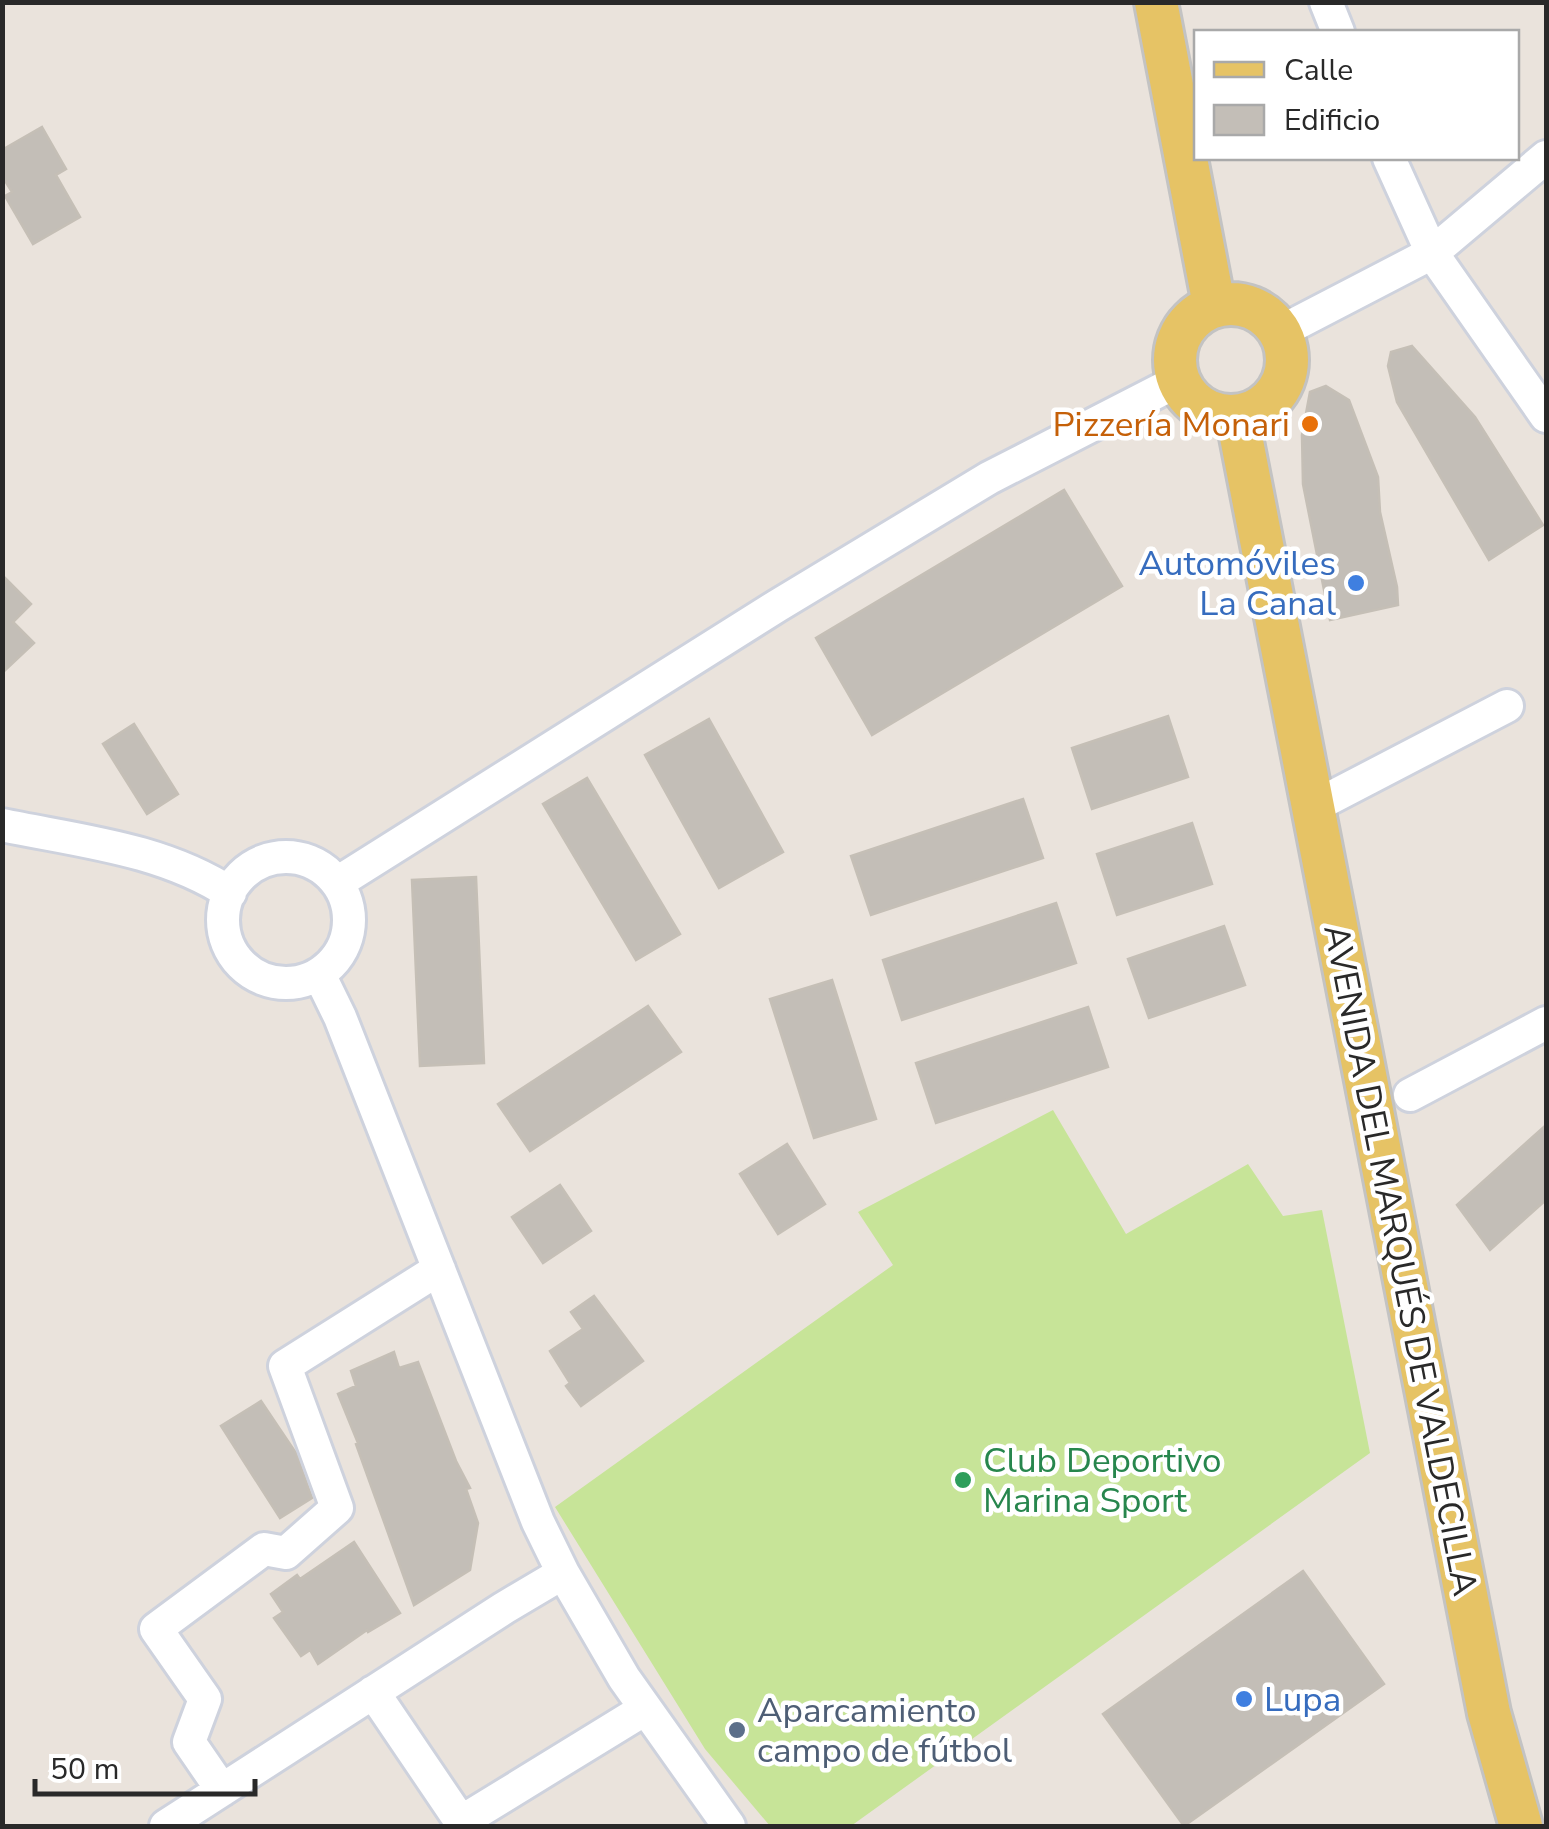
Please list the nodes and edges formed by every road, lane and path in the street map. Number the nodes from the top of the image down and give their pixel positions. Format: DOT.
graph roads {
  1 [pos="1156,2"];
  2 [pos="1326,2"];
  3 [pos="1337,30"];
  4 [pos="1546,158"];
  5 [pos="1390,160"];
  6 [pos="1432,252"];
  7 [pos="1214,305"];
  8 [pos="1280,332"];
  9 [pos="1178,381"];
  10 [pos="1237,416"];
  11 [pos="1546,416"];
  12 [pos="1507,706"];
  13 [pos="1313,808"];
  14 [pos="2,826"];
  15 [pos="337,883"];
  16 [pos="230,892"];
  17 [pos="319,974"];
  18 [pos="1546,1023"];
  19 [pos="1410,1095"];
  20 [pos="440,1269"];
  21 [pos="563,1574"];
  22 [pos="373,1692"];
  23 [pos="645,1709"];
  24 [pos="1489,1712"];
  25 [pos="222,1790"];
  26 [pos="166,1826"];
  27 [pos="729,1826"];
  28 [pos="1489,1826"];
  29 [pos="1521,1826"];
  1 -- 7 [label="main road"];
  2 -- 3 [label="street"];
  4 -- 6 [label="street"];
  5 -- 6 [label="street"];
  6 -- 8 [label="street"];
  6 -- 11 [label="street"];
  7 -- 8 [label="main road"];
  7 -- 9 [label="main road"];
  8 -- 10 [label="main road"];
  9 -- 10 [label="main road"];
  9 -- 15 [label="street"];
  10 -- 13 [label="main road, AVENIDA DEL MARQUÉS DE VALDECILLA"];
  12 -- 13 [label="street"];
  13 -- 24 [label="main road, AVENIDA DEL MARQUÉS DE VALDECILLA"];
  14 -- 16 [label="street"];
  15 -- 16 [label="street"];
  15 -- 17 [label="street"];
  16 -- 17 [label="street"];
  17 -- 20 [label="street"];
  18 -- 19 [label="street"];
  20 -- 21 [label="street"];
  20 -- 25 [label="street"];
  21 -- 22 [label="street"];
  21 -- 23 [label="street"];
  22 -- 23 [label="street"];
  22 -- 25 [label="street"];
  23 -- 27 [label="street"];
  24 -- 28 [label="main road, AVENIDA DEL MARQUÉS DE VALDECILLA"];
  24 -- 29 [label="main road, AVENIDA DEL MARQUÉS DE VALDECILLA"];
  25 -- 26 [label="street"];
}
